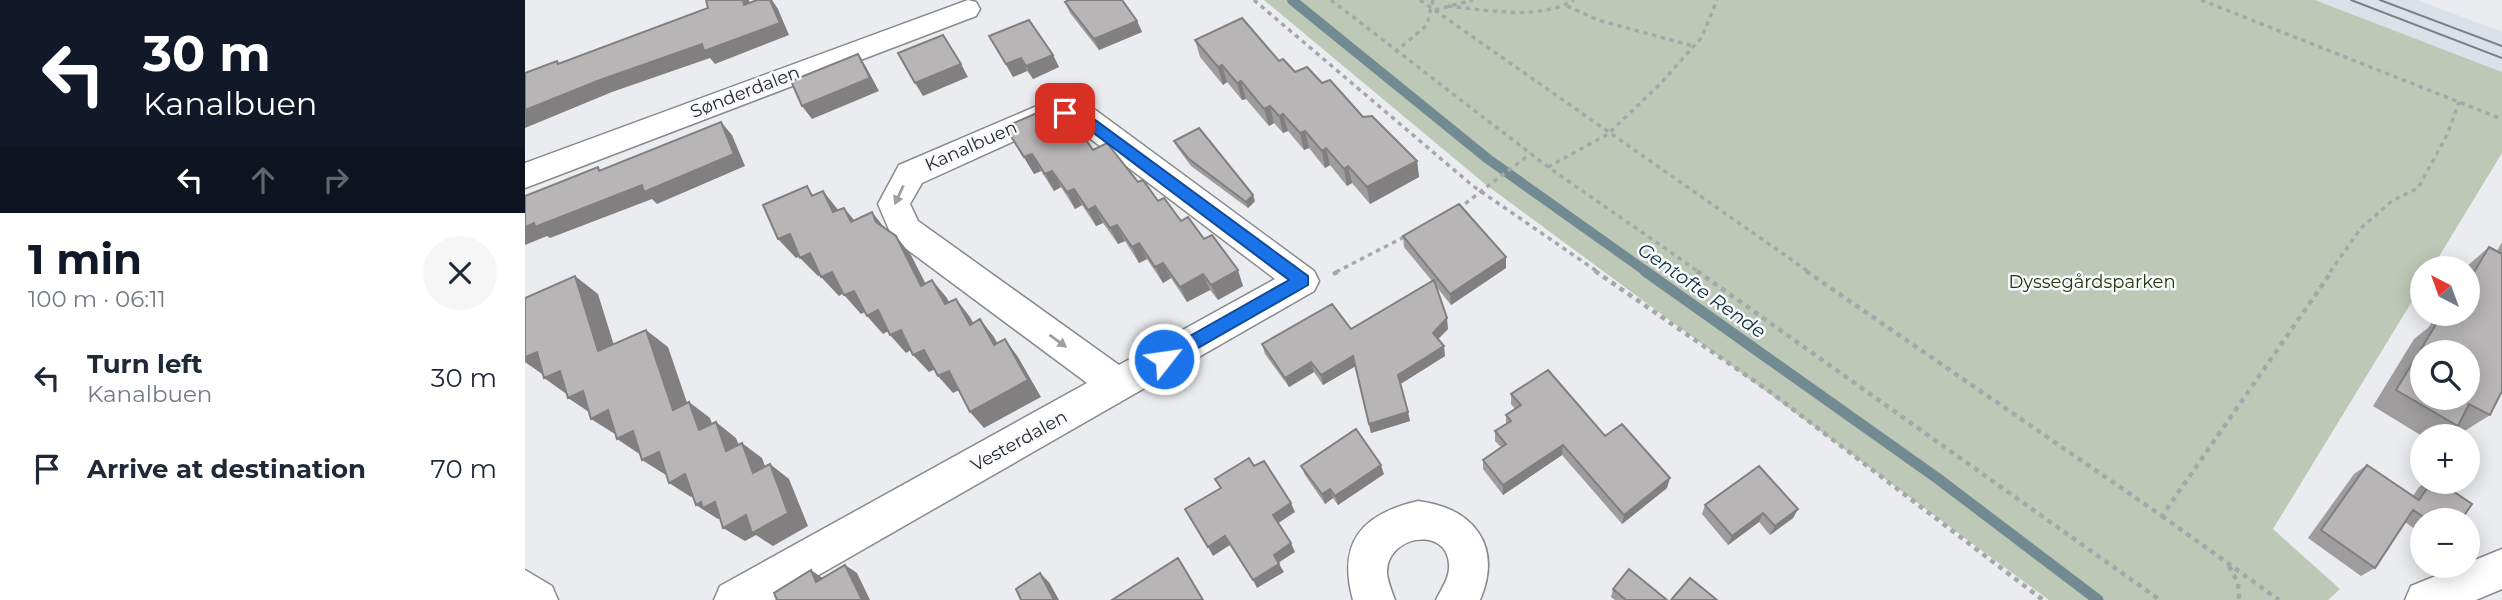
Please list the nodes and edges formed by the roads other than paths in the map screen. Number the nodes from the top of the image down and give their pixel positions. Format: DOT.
graph roads {
  1 [pos="966,9"];
  2 [pos="525,176"];
  3 [pos="1302,281"];
  4 [pos="1118,385"];
  5 [pos="2502,569"];
  6 [pos="525,590"];
  7 [pos="537,600"];
  8 [pos="735,600"];
  9 [pos="1374,600"];
  10 [pos="1457,600"];
  11 [pos="2426,600"];
  1 -- 2 [label="street, Sønderdalen"];
  3 -- 4 [label="street, Vesterdalen"];
  3 -- 4 [label="street, Kanalbuen, one-way"];
  4 -- 8 [label="street, Vesterdalen"];
  5 -- 11 [label="street"];
  6 -- 7 [label="street"];
  9 -- 10 [label="street"];
}
